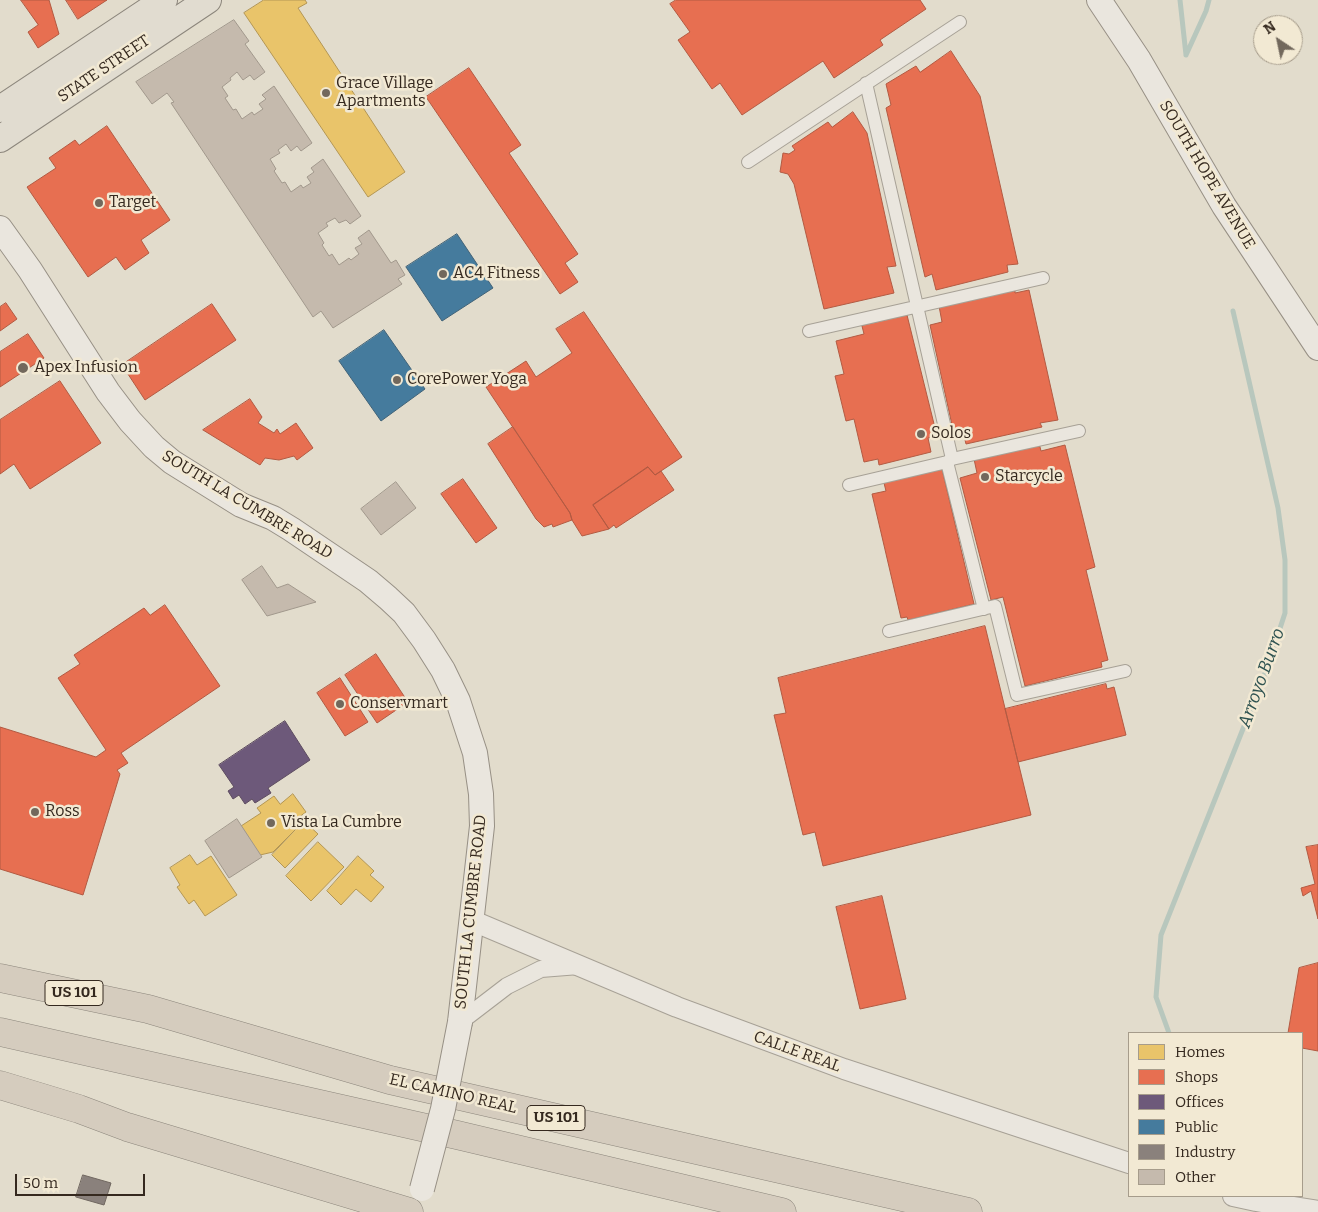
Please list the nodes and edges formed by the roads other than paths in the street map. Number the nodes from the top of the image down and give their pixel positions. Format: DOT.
graph roads {
  1 [pos="164,0"];
  2 [pos="208,0"];
  3 [pos="1099,0"];
  4 [pos="960,22"];
  5 [pos="866,83"];
  6 [pos="0,109"];
  7 [pos="0,139"];
  8 [pos="748,162"];
  9 [pos="0,228"];
  10 [pos="1043,278"];
  11 [pos="916,306"];
  12 [pos="809,331"];
  13 [pos="1318,348"];
  14 [pos="1079,431"];
  15 [pos="950,460"];
  16 [pos="849,485"];
  17 [pos="984,609"];
  18 [pos="889,631"];
  19 [pos="1125,671"];
  20 [pos="473,921"];
  21 [pos="0,964"];
  22 [pos="579,966"];
  23 [pos="0,978"];
  24 [pos="148,1009"];
  25 [pos="460,1022"];
  26 [pos="0,1032"];
  27 [pos="0,1085"];
  28 [pos="1128,1163"];
  29 [pos="1238,1197"];
  30 [pos="1318,1211"];
  31 [pos="411,1212"];
  32 [pos="782,1212"];
  33 [pos="968,1212"];
  1 -- 6 [label="main road, STATE STREET"];
  2 -- 7 [label="main road, STATE STREET"];
  3 -- 13 [label="main road, SOUTH HOPE AVENUE"];
  4 -- 5 [label="street"];
  5 -- 8 [label="street"];
  5 -- 11 [label="street"];
  9 -- 20 [label="main road, SOUTH LA CUMBRE ROAD"];
  10 -- 11 [label="street"];
  11 -- 12 [label="street"];
  11 -- 15 [label="street"];
  14 -- 15 [label="street"];
  15 -- 16 [label="street"];
  15 -- 17 [label="street"];
  17 -- 18 [label="street"];
  17 -- 19 [label="street"];
  20 -- 22 [label="street, CALLE REAL"];
  20 -- 25 [label="main road, SOUTH LA CUMBRE ROAD"];
  21 -- 24 [label="highway"];
  22 -- 25 [label="street"];
  22 -- 28 [label="street, CALLE REAL"];
  23 -- 24 [label="highway, EL CAMINO REAL / US 101"];
  24 -- 33 [label="highway, EL CAMINO REAL / US 101"];
  25 -- 31 [label="main road, SOUTH LA CUMBRE ROAD, bridge"];
  26 -- 32 [label="highway, US 101"];
  27 -- 31 [label="highway"];
  29 -- 30 [label="street"];
}
